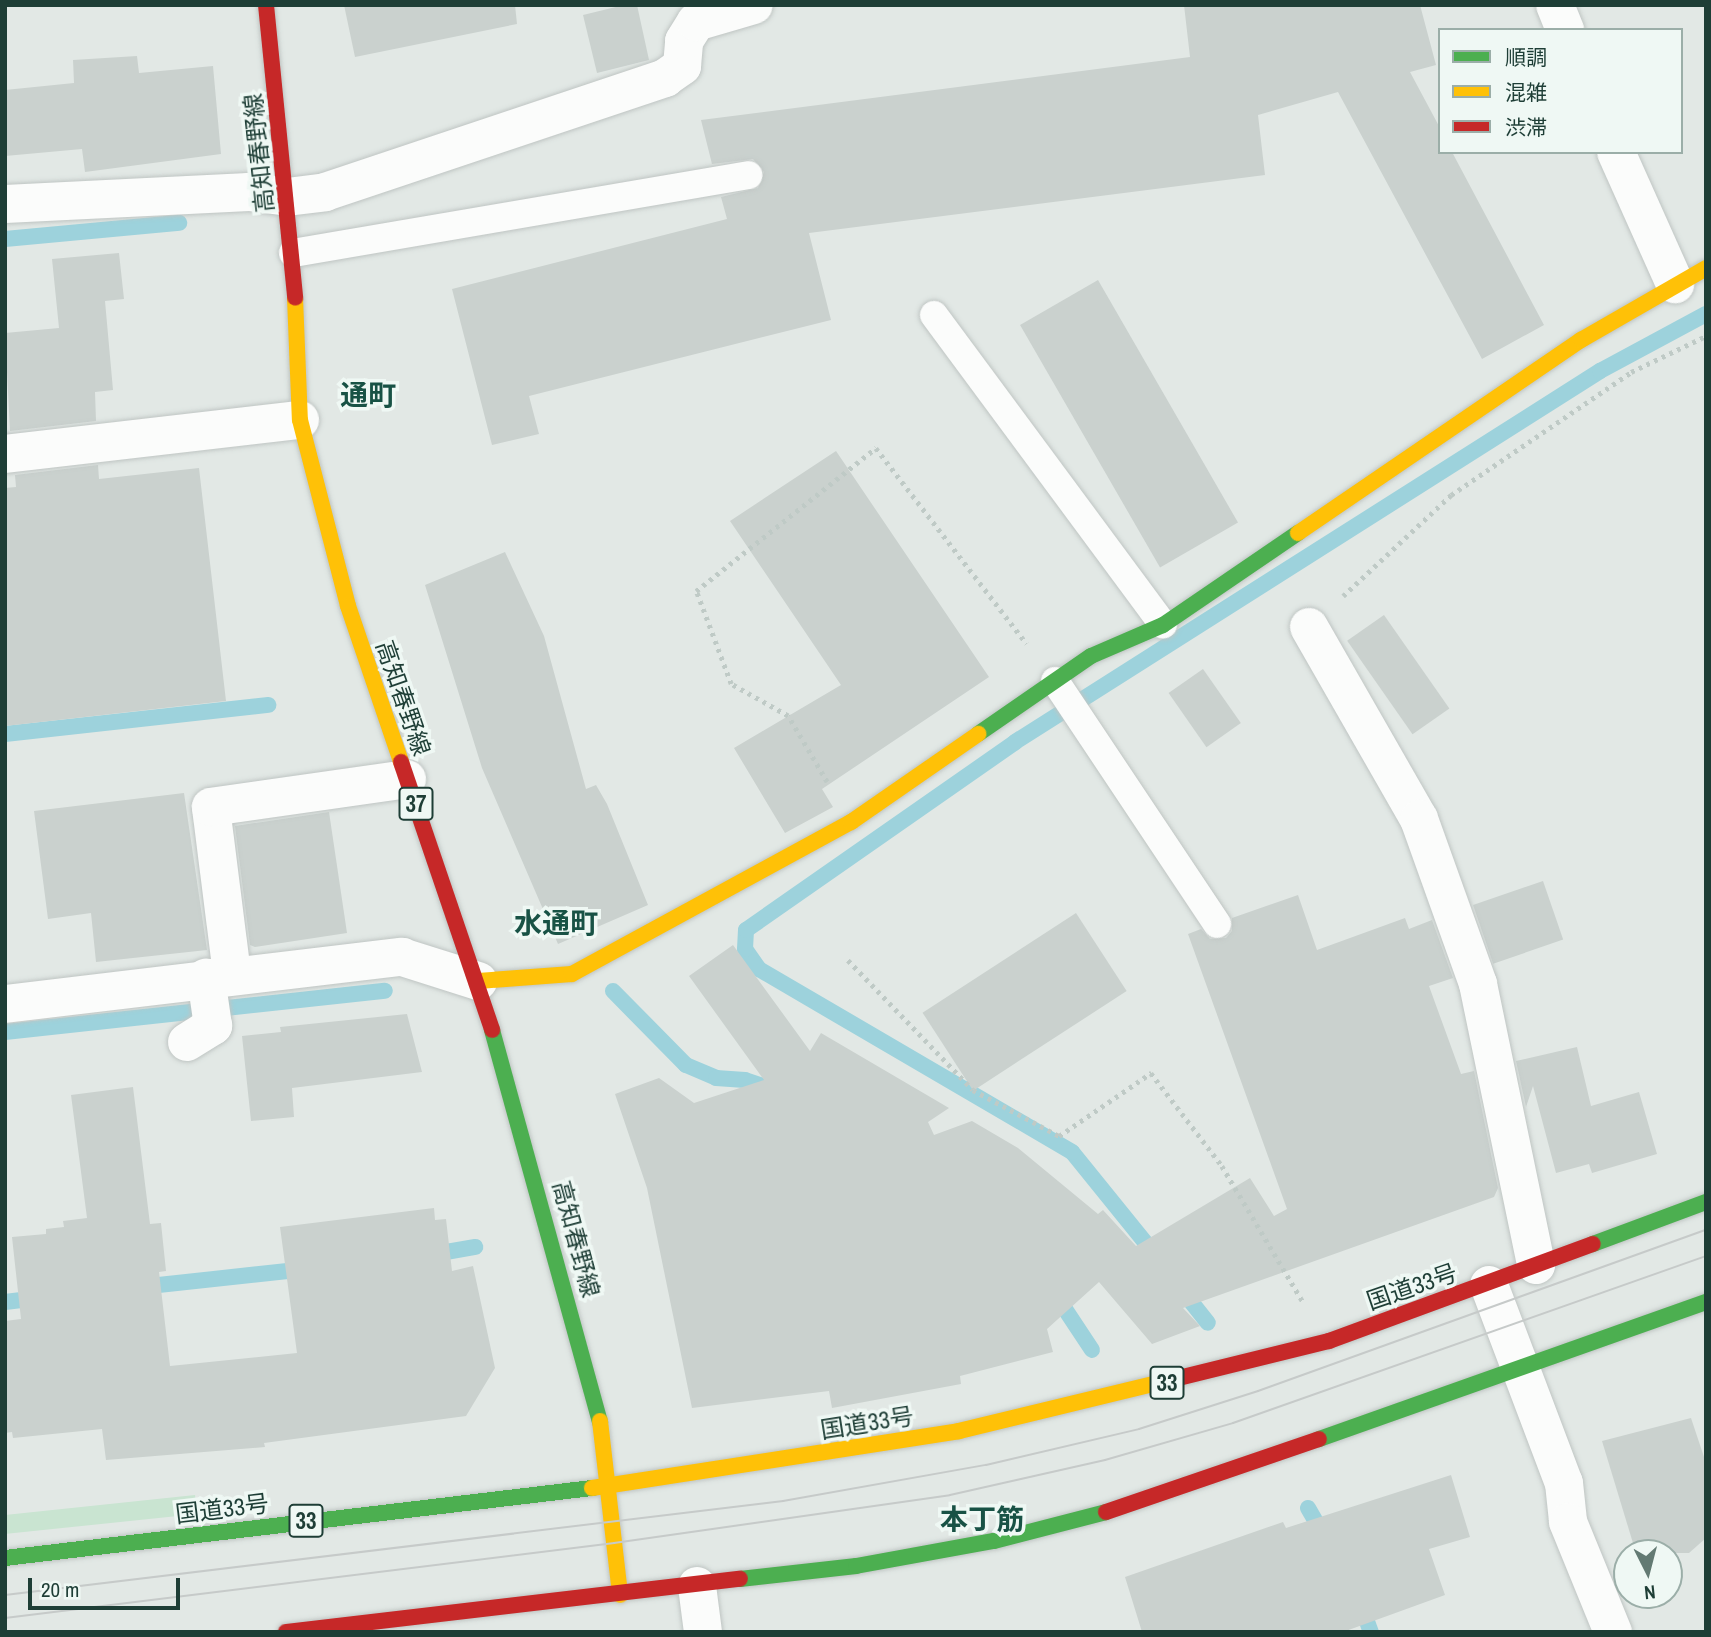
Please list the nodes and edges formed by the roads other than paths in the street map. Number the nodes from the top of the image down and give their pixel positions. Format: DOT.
graph roads {
  1 [pos="265,5"];
  2 [pos="754,5"];
  3 [pos="1555,5"];
  4 [pos="1564,28"];
  5 [pos="1617,154"];
  6 [pos="748,175"];
  7 [pos="287,197"];
  8 [pos="5,204"];
  9 [pos="293,253"];
  10 [pos="1690,276"];
  11 [pos="934,315"];
  12 [pos="300,419"];
  13 [pos="5,454"];
  14 [pos="1163,625"];
  15 [pos="1309,627"];
  16 [pos="1055,681"];
  17 [pos="407,779"];
  18 [pos="1217,924"];
  19 [pos="219,976"];
  20 [pos="478,981"];
  21 [pos="5,1004"];
  22 [pos="200,1034"];
  23 [pos="1706,1202"];
  24 [pos="1536,1265"];
  25 [pos="1489,1285"];
  26 [pos="1706,1302"];
  27 [pos="1521,1371"];
  28 [pos="607,1486"];
  29 [pos="5,1558"];
  30 [pos="697,1586"];
  31 [pos="620,1595"];
  32 [pos="286,1632"];
  33 [pos="704,1632"];
  34 [pos="1612,1632"];
  1 -- 7 [label="main road, 高知春野線 / 37"];
  2 -- 7 [label="street"];
  3 -- 4 [label="street"];
  5 -- 10 [label="street"];
  6 -- 9 [label="lane"];
  7 -- 8 [label="street"];
  7 -- 9 [label="main road, 高知春野線 / 37"];
  9 -- 12 [label="main road, 高知春野線 / 37"];
  10 -- 14 [label="main road"];
  11 -- 14 [label="lane"];
  12 -- 13 [label="street"];
  12 -- 17 [label="main road, 高知春野線 / 37"];
  14 -- 16 [label="main road"];
  15 -- 24 [label="street"];
  16 -- 18 [label="lane"];
  16 -- 20 [label="main road"];
  17 -- 19 [label="street"];
  17 -- 20 [label="main road, 高知春野線 / 37"];
  19 -- 20 [label="street"];
  19 -- 21 [label="street"];
  19 -- 22 [label="street"];
  20 -- 28 [label="main road, 高知春野線 / 37"];
  23 -- 24 [label="main road, 国道33号 / 33"];
  24 -- 25 [label="main road, 国道33号 / 33"];
  25 -- 27 [label="street"];
  25 -- 28 [label="main road, 国道33号 / 33"];
  26 -- 27 [label="main road"];
  27 -- 30 [label="main road"];
  27 -- 34 [label="street"];
  28 -- 29 [label="main road, 国道33号 / 33"];
  28 -- 31 [label="main road, 高知春野線 / 37"];
  30 -- 31 [label="main road"];
  30 -- 33 [label="street"];
  31 -- 32 [label="main road"];
}
